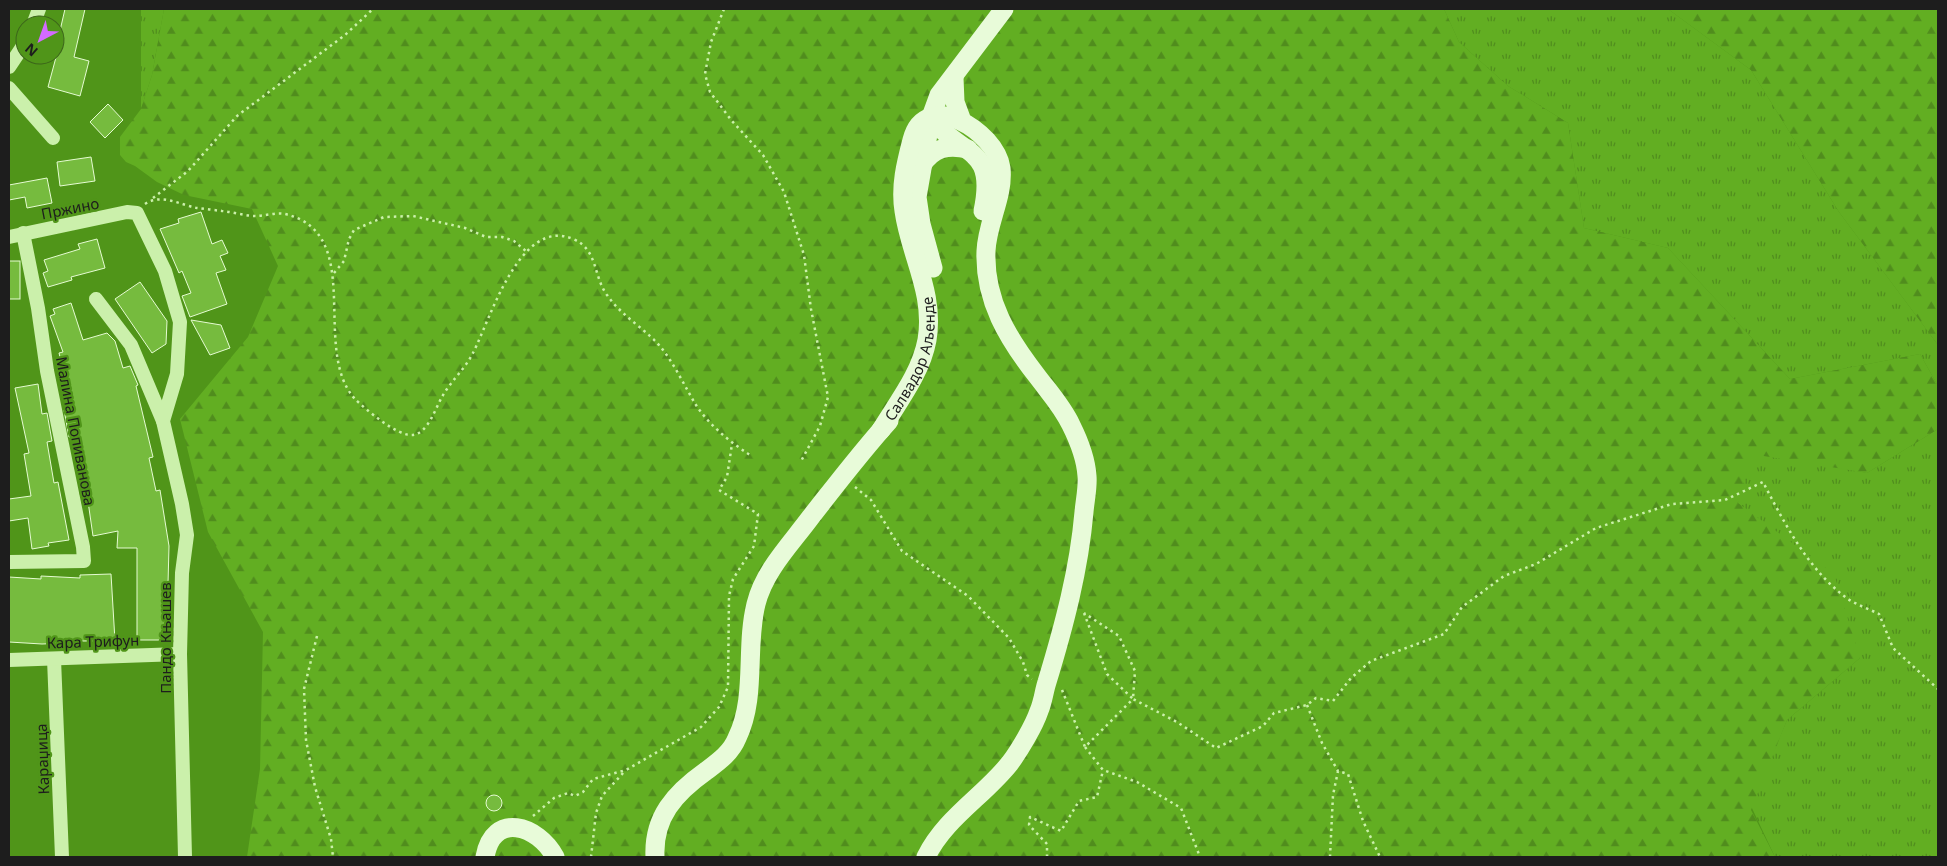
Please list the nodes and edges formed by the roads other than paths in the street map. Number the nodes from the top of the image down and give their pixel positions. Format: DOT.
graph roads {
  1 [pos="1004,9"];
  2 [pos="954,78"];
  3 [pos="9,88"];
  4 [pos="931,117"];
  5 [pos="962,121"];
  6 [pos="53,138"];
  7 [pos="968,149"];
  8 [pos="922,165"];
  9 [pos="137,213"];
  10 [pos="23,233"];
  11 [pos="9,237"];
  12 [pos="96,299"];
  13 [pos="163,421"];
  14 [pos="881,430"];
  15 [pos="1075,433"];
  16 [pos="9,562"];
  17 [pos="180,654"];
  18 [pos="54,659"];
  19 [pos="9,660"];
  20 [pos="62,857"];
  21 [pos="185,857"];
  22 [pos="485,857"];
  23 [pos="555,857"];
  24 [pos="655,857"];
  25 [pos="926,857"];
  1 -- 2 [label="street"];
  2 -- 4 [label="street"];
  2 -- 5 [label="street"];
  3 -- 6 [label="street"];
  4 -- 5 [label="street"];
  4 -- 7 [label="street"];
  4 -- 8 [label="street, Салвадор Аљенде"];
  4 -- 14 [label="street, Салвадор Аљенде"];
  5 -- 15 [label="street"];
  7 -- 8 [label="street"];
  7 -- 15 [label="street"];
  8 -- 14 [label="street, Салвадор Аљенде"];
  9 -- 10 [label="street, Пржино"];
  9 -- 13 [label="street, Пандо Књашев"];
  10 -- 11 [label="street, Пржино"];
  10 -- 16 [label="street, Малина Попиванова"];
  12 -- 13 [label="street, Пандо Књашев"];
  13 -- 17 [label="street, Пандо Књашев"];
  14 -- 24 [label="street, Салвадор Аљенде"];
  15 -- 25 [label="street"];
  17 -- 18 [label="street, Кара Трифун"];
  17 -- 21 [label="street, Пандо Књашев"];
  18 -- 19 [label="street, Кара Трифун"];
  18 -- 20 [label="street, Караџица"];
  22 -- 23 [label="street"];
}
